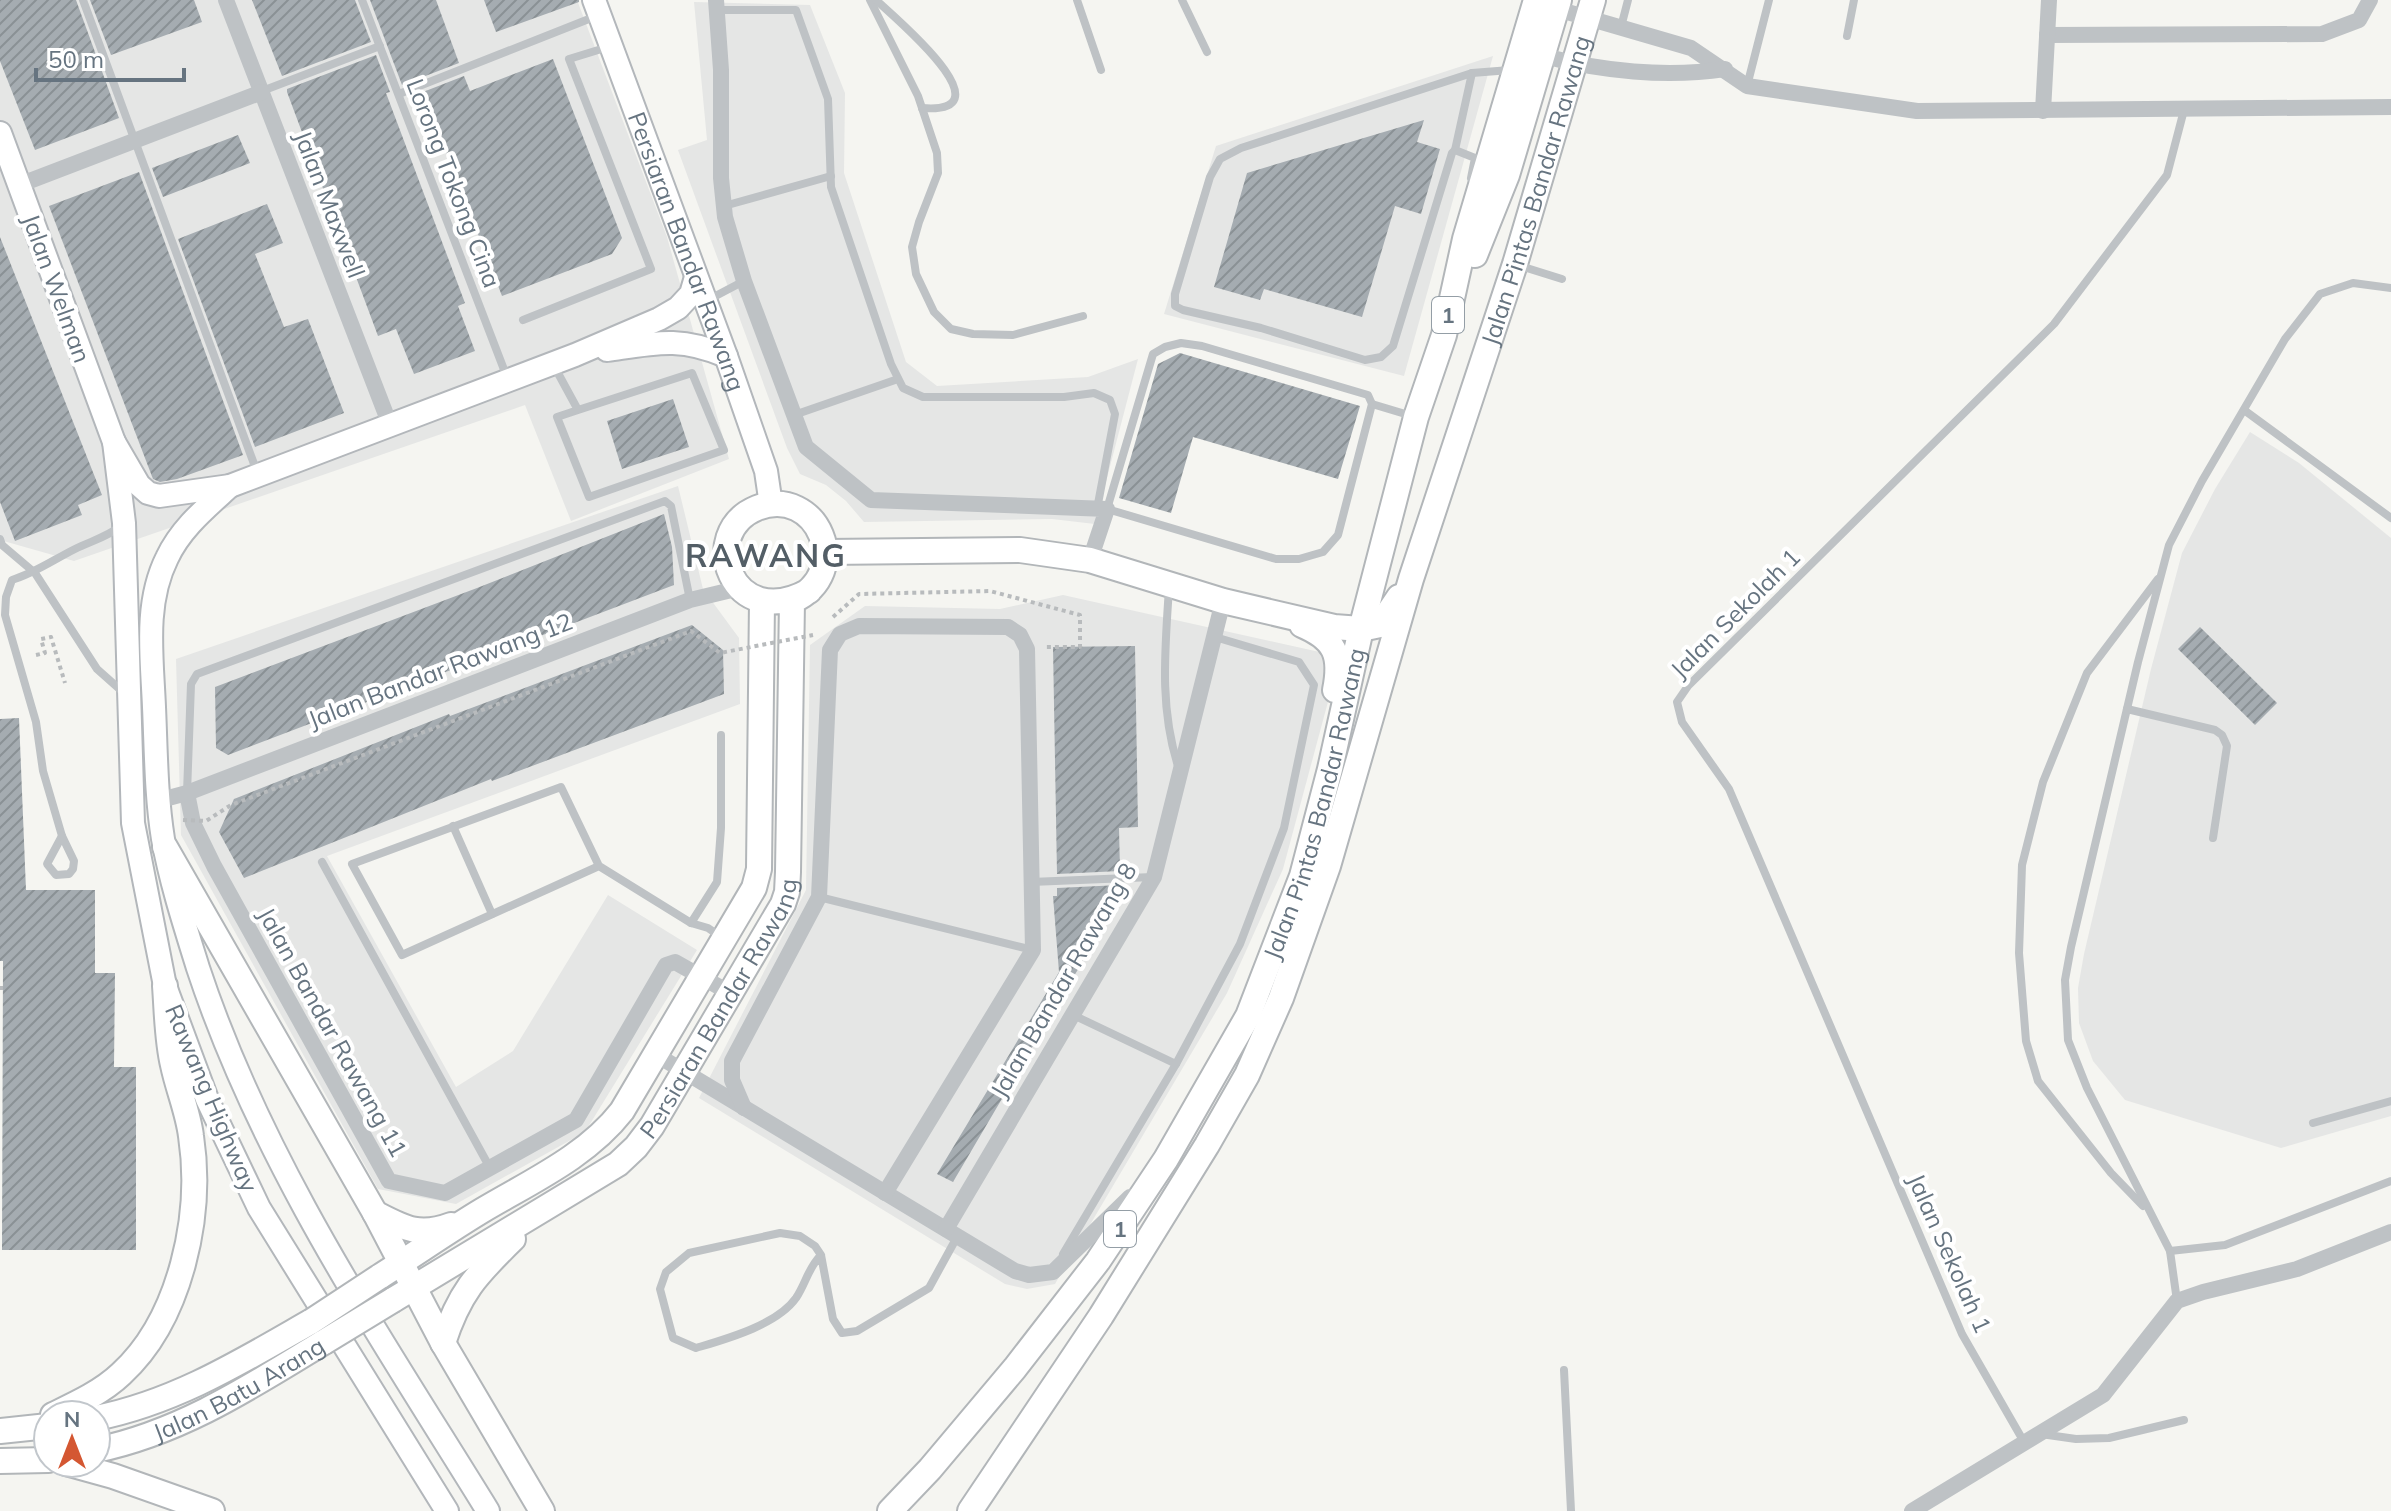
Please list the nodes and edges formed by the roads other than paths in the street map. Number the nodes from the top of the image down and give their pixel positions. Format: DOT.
graph roads {
  1 [pos="83,0"];
  2 [pos="226,0"];
  3 [pos="362,0"];
  4 [pos="873,0"];
  5 [pos="1077,0"];
  6 [pos="1182,0"];
  7 [pos="1628,0"];
  8 [pos="1769,0"];
  9 [pos="1854,0"];
  10 [pos="2049,0"];
  11 [pos="2370,0"];
  12 [pos="1551,3"];
  13 [pos="716,5"];
  14 [pos="597,8"];
  15 [pos="1591,8"];
  16 [pos="1621,27"];
  17 [pos="2047,35"];
  18 [pos="1847,36"];
  19 [pos="380,46"];
  20 [pos="611,46"];
  21 [pos="1207,52"];
  22 [pos="1544,56"];
  23 [pos="1575,64"];
  24 [pos="1725,69"];
  25 [pos="1101,70"];
  26 [pos="1516,70"];
  27 [pos="1472,73"];
  28 [pos="1747,86"];
  29 [pos="262,92"];
  30 [pos="399,94"];
  31 [pos="2391,107"];
  32 [pos="922,108"];
  33 [pos="2184,110"];
  34 [pos="2043,111"];
  35 [pos="0,133"];
  36 [pos="135,140"];
  37 [pos="1455,150"];
  38 [pos="10,174"];
  39 [pos="831,176"];
  40 [pos="1469,184"];
  41 [pos="724,206"];
  42 [pos="1459,224"];
  43 [pos="1452,251"];
  44 [pos="1515,264"];
  45 [pos="696,277"];
  46 [pos="1562,279"];
  47 [pos="744,281"];
  48 [pos="2391,288"];
  49 [pos="1441,293"];
  50 [pos="705,301"];
  51 [pos="1083,316"];
  52 [pos="523,320"];
  53 [pos="1444,335"];
  54 [pos="575,355"];
  55 [pos="726,356"];
  56 [pos="552,363"];
  57 [pos="898,379"];
  58 [pos="508,380"];
  59 [pos="1372,404"];
  60 [pos="578,410"];
  61 [pos="2244,410"];
  62 [pos="794,415"];
  63 [pos="1416,417"];
  64 [pos="390,425"];
  65 [pos="114,442"];
  66 [pos="258,475"];
  67 [pos="230,486"];
  68 [pos="771,505"];
  69 [pos="1102,509"];
  70 [pos="2391,518"];
  71 [pos="124,523"];
  72 [pos="0,539"];
  73 [pos="826,552"];
  74 [pos="1090,560"];
  75 [pos="35,573"];
  76 [pos="2161,575"];
  77 [pos="1411,579"];
  78 [pos="1170,583"];
  79 [pos="740,588"];
  80 [pos="800,596"];
  81 [pos="690,600"];
  82 [pos="762,601"];
  83 [pos="1223,601"];
  84 [pos="1276,614"];
  85 [pos="1361,629"];
  86 [pos="1215,637"];
  87 [pos="128,697"];
  88 [pos="2127,709"];
  89 [pos="721,735"];
  90 [pos="1180,773"];
  91 [pos="187,793"];
  92 [pos="157,801"];
  93 [pos="453,826"];
  94 [pos="62,836"];
  95 [pos="2213,838"];
  96 [pos="165,847"];
  97 [pos="322,862"];
  98 [pos="599,866"];
  99 [pos="1154,877"];
  100 [pos="1031,882"];
  101 [pos="819,897"];
  102 [pos="1290,908"];
  103 [pos="492,914"];
  104 [pos="691,923"];
  105 [pos="724,938"];
  106 [pos="1033,950"];
  107 [pos="700,976"];
  108 [pos="165,986"];
  109 [pos="730,993"];
  110 [pos="1072,1014"];
  111 [pos="655,1054"];
  112 [pos="1176,1064"];
  113 [pos="684,1072"];
  114 [pos="2391,1101"];
  115 [pos="744,1108"];
  116 [pos="2313,1123"];
  117 [pos="1166,1159"];
  118 [pos="490,1168"];
  119 [pos="2391,1181"];
  120 [pos="885,1193"];
  121 [pos="543,1209"];
  122 [pos="375,1213"];
  123 [pos="2151,1214"];
  124 [pos="472,1217"];
  125 [pos="2391,1232"];
  126 [pos="951,1233"];
  127 [pos="2170,1251"];
  128 [pos="821,1255"];
  129 [pos="401,1263"];
  130 [pos="1053,1272"];
  131 [pos="414,1287"];
  132 [pos="2177,1301"];
  133 [pos="443,1343"];
  134 [pos="1564,1370"];
  135 [pos="85,1399"];
  136 [pos="112,1415"];
  137 [pos="2184,1420"];
  138 [pos="32,1423"];
  139 [pos="32,1428"];
  140 [pos="10,1431"];
  141 [pos="2040,1434"];
  142 [pos="2025,1443"];
  143 [pos="112,1445"];
  144 [pos="32,1460"];
  145 [pos="10,1461"];
  146 [pos="112,1476"];
  147 [pos="212,1511"];
  148 [pos="447,1511"];
  149 [pos="488,1511"];
  150 [pos="542,1511"];
  151 [pos="890,1511"];
  152 [pos="970,1511"];
  153 [pos="1571,1511"];
  154 [pos="1912,1511"];
  1 -- 36 [label="lane"];
  2 -- 29 [label="street, Jalan Maxwell"];
  3 -- 19 [label="lane, Lorong Tokong Cina"];
  4 -- 32 [label="lane"];
  4 -- 32 [label="lane"];
  5 -- 25 [label="lane"];
  6 -- 21 [label="lane"];
  7 -- 16 [label="lane"];
  8 -- 28 [label="lane"];
  9 -- 18 [label="lane"];
  10 -- 17 [label="street"];
  11 -- 17 [label="street"];
  12 -- 15 [label="street"];
  12 -- 22 [label="main road"];
  12 -- 26 [label="main road, Jalan Pintas Bandar Rawang / 1"];
  13 -- 39 [label="lane"];
  13 -- 41 [label="street"];
  14 -- 20 [label="street, Persiaran Bandar Rawang"];
  14 -- 30 [label="lane"];
  15 -- 16 [label="street"];
  15 -- 23 [label="main road, Jalan Pintas Bandar Rawang / 1"];
  16 -- 24 [label="street"];
  17 -- 34 [label="street"];
  19 -- 29 [label="lane"];
  19 -- 30 [label="lane, Lorong Tokong Cina"];
  20 -- 45 [label="street, Persiaran Bandar Rawang"];
  20 -- 52 [label="lane"];
  22 -- 23 [label="street"];
  22 -- 53 [label="main road"];
  23 -- 24 [label="street"];
  23 -- 44 [label="main road, Jalan Pintas Bandar Rawang / 1"];
  24 -- 28 [label="street"];
  26 -- 27 [label="lane"];
  26 -- 53 [label="main road, Jalan Pintas Bandar Rawang / 1"];
  27 -- 37 [label="lane"];
  27 -- 37 [label="lane"];
  28 -- 34 [label="street"];
  29 -- 36 [label="street"];
  29 -- 64 [label="street, Jalan Maxwell"];
  30 -- 58 [label="lane, Lorong Tokong Cina"];
  31 -- 33 [label="street"];
  32 -- 51 [label="lane"];
  33 -- 34 [label="street"];
  33 -- 142 [label="lane, Jalan Sekolah 1"];
  35 -- 38 [label="street, Jalan Welman"];
  36 -- 38 [label="street"];
  36 -- 66 [label="lane"];
  37 -- 40 [label="lane"];
  38 -- 65 [label="street, Jalan Welman"];
  39 -- 41 [label="lane"];
  39 -- 57 [label="lane"];
  41 -- 47 [label="street"];
  42 -- 43 [label="lane"];
  44 -- 46 [label="lane"];
  44 -- 77 [label="main road, Jalan Pintas Bandar Rawang / 1"];
  45 -- 50 [label="street, Persiaran Bandar Rawang"];
  45 -- 54 [label="street"];
  47 -- 50 [label="lane"];
  47 -- 62 [label="street"];
  48 -- 61 [label="lane"];
  49 -- 53 [label="lane"];
  50 -- 55 [label="street, Persiaran Bandar Rawang"];
  53 -- 63 [label="main road, Jalan Pintas Bandar Rawang / 1"];
  54 -- 55 [label="street"];
  54 -- 56 [label="street"];
  55 -- 68 [label="street, Persiaran Bandar Rawang"];
  56 -- 58 [label="street"];
  56 -- 60 [label="lane"];
  57 -- 62 [label="lane"];
  57 -- 69 [label="lane"];
  58 -- 64 [label="street"];
  59 -- 63 [label="lane"];
  59 -- 69 [label="lane"];
  59 -- 69 [label="lane"];
  60 -- 60 [label="lane"];
  61 -- 70 [label="lane"];
  61 -- 76 [label="lane"];
  62 -- 69 [label="street"];
  63 -- 85 [label="main road, Jalan Pintas Bandar Rawang / 1"];
  64 -- 66 [label="street"];
  65 -- 67 [label="street"];
  65 -- 71 [label="street, Rawang Highway"];
  66 -- 67 [label="street"];
  67 -- 92 [label="street, Rawang Highway"];
  68 -- 73 [label="main road"];
  68 -- 79 [label="main road"];
  69 -- 74 [label="street"];
  71 -- 75 [label="lane"];
  71 -- 87 [label="street, Rawang Highway"];
  72 -- 75 [label="lane"];
  73 -- 74 [label="main road"];
  73 -- 80 [label="main road"];
  74 -- 78 [label="main road"];
  75 -- 87 [label="lane"];
  75 -- 94 [label="lane"];
  76 -- 88 [label="lane"];
  76 -- 123 [label="lane"];
  77 -- 85 [label="main road"];
  77 -- 152 [label="main road, Jalan Pintas Bandar Rawang / 1"];
  78 -- 83 [label="main road"];
  78 -- 90 [label="lane"];
  79 -- 81 [label="street, Jalan Bandar Rawang 12"];
  79 -- 82 [label="main road"];
  80 -- 82 [label="main road"];
  80 -- 109 [label="main road, Persiaran Bandar Rawang"];
  81 -- 91 [label="street, Jalan Bandar Rawang 12"];
  81 -- 91 [label="lane"];
  82 -- 105 [label="main road, Persiaran Bandar Rawang"];
  83 -- 84 [label="main road"];
  83 -- 86 [label="street, Jalan Bandar Rawang 8"];
  84 -- 85 [label="main road"];
  84 -- 102 [label="main road"];
  85 -- 102 [label="main road, Jalan Pintas Bandar Rawang / 1"];
  86 -- 90 [label="street, Jalan Bandar Rawang 8"];
  86 -- 112 [label="lane"];
  87 -- 108 [label="street, Rawang Highway"];
  88 -- 95 [label="lane"];
  88 -- 123 [label="lane"];
  89 -- 104 [label="lane"];
  90 -- 99 [label="street, Jalan Bandar Rawang 8"];
  91 -- 92 [label="street, Jalan Bandar Rawang 12"];
  91 -- 118 [label="street, Jalan Bandar Rawang 11"];
  92 -- 96 [label="street, Rawang Highway"];
  93 -- 98 [label="lane"];
  93 -- 103 [label="lane"];
  93 -- 103 [label="lane"];
  94 -- 94 [label="lane"];
  96 -- 122 [label="main road"];
  96 -- 149 [label="street, Rawang Highway"];
  97 -- 118 [label="lane"];
  98 -- 103 [label="lane"];
  98 -- 104 [label="lane"];
  99 -- 100 [label="lane"];
  99 -- 110 [label="street, Jalan Bandar Rawang 8"];
  100 -- 101 [label="street"];
  100 -- 106 [label="street"];
  101 -- 106 [label="lane"];
  101 -- 115 [label="street"];
  102 -- 117 [label="main road, Jalan Pintas Bandar Rawang / 1"];
  104 -- 105 [label="lane"];
  105 -- 107 [label="main road, Persiaran Bandar Rawang"];
  106 -- 120 [label="street"];
  107 -- 109 [label="street, Jalan Bandar Rawang 11"];
  107 -- 111 [label="main road, Persiaran Bandar Rawang"];
  107 -- 118 [label="street, Jalan Bandar Rawang 11"];
  108 -- 135 [label="main road"];
  108 -- 148 [label="street, Rawang Highway"];
  109 -- 113 [label="main road, Persiaran Bandar Rawang"];
  110 -- 112 [label="lane"];
  110 -- 126 [label="street, Jalan Bandar Rawang 8"];
  111 -- 113 [label="street"];
  111 -- 124 [label="main road, Persiaran Bandar Rawang"];
  112 -- 130 [label="lane"];
  113 -- 115 [label="street"];
  113 -- 121 [label="main road, Persiaran Bandar Rawang"];
  114 -- 116 [label="lane"];
  115 -- 120 [label="street"];
  117 -- 130 [label="street"];
  117 -- 151 [label="main road, Jalan Pintas Bandar Rawang / 1"];
  119 -- 127 [label="lane"];
  120 -- 126 [label="street"];
  121 -- 131 [label="main road, Persiaran Bandar Rawang"];
  121 -- 133 [label="main road"];
  122 -- 124 [label="main road"];
  122 -- 129 [label="main road"];
  123 -- 127 [label="lane"];
  124 -- 129 [label="main road, Persiaran Bandar Rawang"];
  125 -- 132 [label="street"];
  126 -- 128 [label="lane"];
  126 -- 130 [label="street"];
  127 -- 132 [label="lane"];
  128 -- 128 [label="lane"];
  129 -- 131 [label="main road"];
  129 -- 136 [label="main road, Persiaran Bandar Rawang, bridge"];
  131 -- 133 [label="main road"];
  131 -- 143 [label="main road, Jalan Batu Arang, bridge"];
  132 -- 141 [label="street"];
  133 -- 150 [label="main road"];
  134 -- 153 [label="lane"];
  137 -- 141 [label="lane"];
  138 -- 140 [label="main road"];
  139 -- 140 [label="main road"];
  141 -- 142 [label="street"];
  142 -- 154 [label="street"];
  144 -- 145 [label="main road"];
  146 -- 147 [label="main road"];
}
